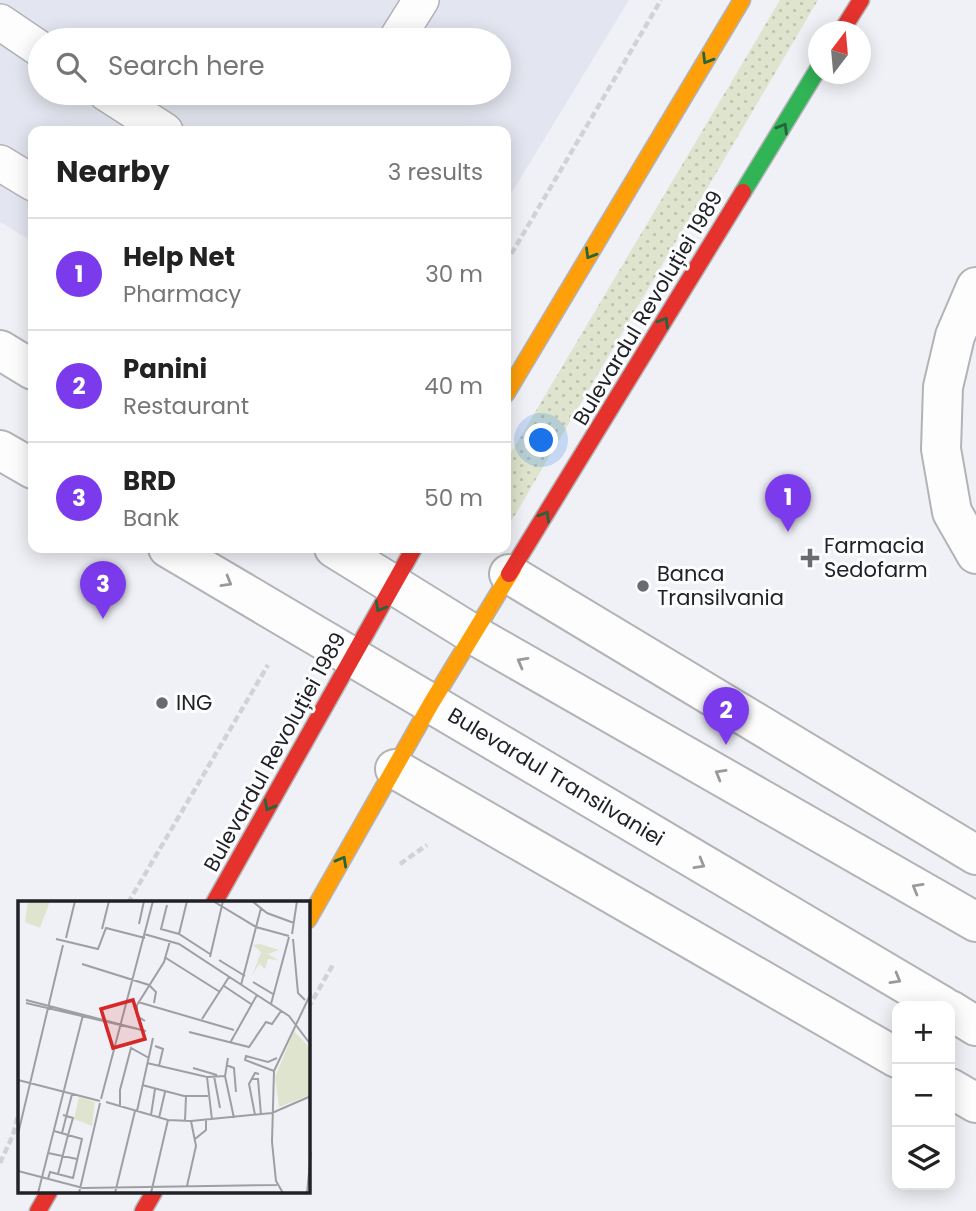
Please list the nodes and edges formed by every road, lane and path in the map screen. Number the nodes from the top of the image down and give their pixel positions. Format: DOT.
graph roads {
  1 [pos="421,0"];
  2 [pos="661,0"];
  3 [pos="742,0"];
  4 [pos="861,0"];
  5 [pos="848,21"];
  6 [pos="0,22"];
  7 [pos="404,28"];
  8 [pos="28,41"];
  9 [pos="809,84"];
  10 [pos="123,105"];
  11 [pos="152,126"];
  12 [pos="0,163"];
  13 [pos="28,180"];
  14 [pos="511,255"];
  15 [pos="976,286"];
  16 [pos="511,386"];
  17 [pos="0,450"];
  18 [pos="28,466"];
  19 [pos="177,553"];
  20 [pos="342,553"];
  21 [pos="411,553"];
  22 [pos="976,554"];
  23 [pos="511,572"];
  24 [pos="393,584"];
  25 [pos="474,634"];
  26 [pos="353,655"];
  27 [pos="269,662"];
  28 [pos="432,702"];
  29 [pos="395,769"];
  30 [pos="976,855"];
  31 [pos="129,901"];
  32 [pos="215,901"];
  33 [pos="310,917"];
  34 [pos="976,922"];
  35 [pos="934,1001"];
  36 [pos="955,1013"];
  37 [pos="976,1026"];
  38 [pos="892,1055"];
  39 [pos="955,1091"];
  40 [pos="976,1103"];
  41 [pos="18,1116"];
  42 [pos="0,1163"];
  43 [pos="48,1194"];
  44 [pos="153,1194"];
  45 [pos="38,1211"];
  46 [pos="143,1211"];
  1 -- 7 [label="lane"];
  2 -- 14 [label="path"];
  3 -- 16 [label="main road, one-way"];
  4 -- 5 [label="main road"];
  6 -- 8 [label="lane"];
  23 -- 9 [label="main road, Bulevardul Revoluției 1989, one-way"];
  10 -- 11 [label="lane"];
  12 -- 13 [label="lane"];
  15 -- 22 [label="street"];
  17 -- 18 [label="street"];
  19 -- 26 [label="street, Bulevardul Transilvaniei, one-way"];
  20 -- 24 [label="street"];
  21 -- 24 [label="main road, Bulevardul Revoluției 1989"];
  23 -- 25 [label="main road, Bulevardul Revoluției 1989"];
  23 -- 30 [label="street"];
  24 -- 25 [label="street"];
  24 -- 26 [label="main road, Bulevardul Revoluției 1989, one-way"];
  25 -- 28 [label="main road, Bulevardul Revoluției 1989"];
  34 -- 25 [label="street, one-way"];
  26 -- 28 [label="street, Bulevardul Transilvaniei"];
  26 -- 32 [label="main road, Bulevardul Revoluției 1989, one-way"];
  27 -- 31 [label="path"];
  28 -- 29 [label="main road, Bulevardul Revoluției 1989"];
  28 -- 35 [label="street, Bulevardul Transilvaniei, one-way"];
  33 -- 29 [label="main road, Bulevardul Revoluției 1989, one-way"];
  29 -- 38 [label="street"];
  36 -- 37 [label="street"];
  39 -- 40 [label="street"];
  41 -- 42 [label="path"];
  43 -- 45 [label="main road"];
  44 -- 46 [label="main road"];
}
